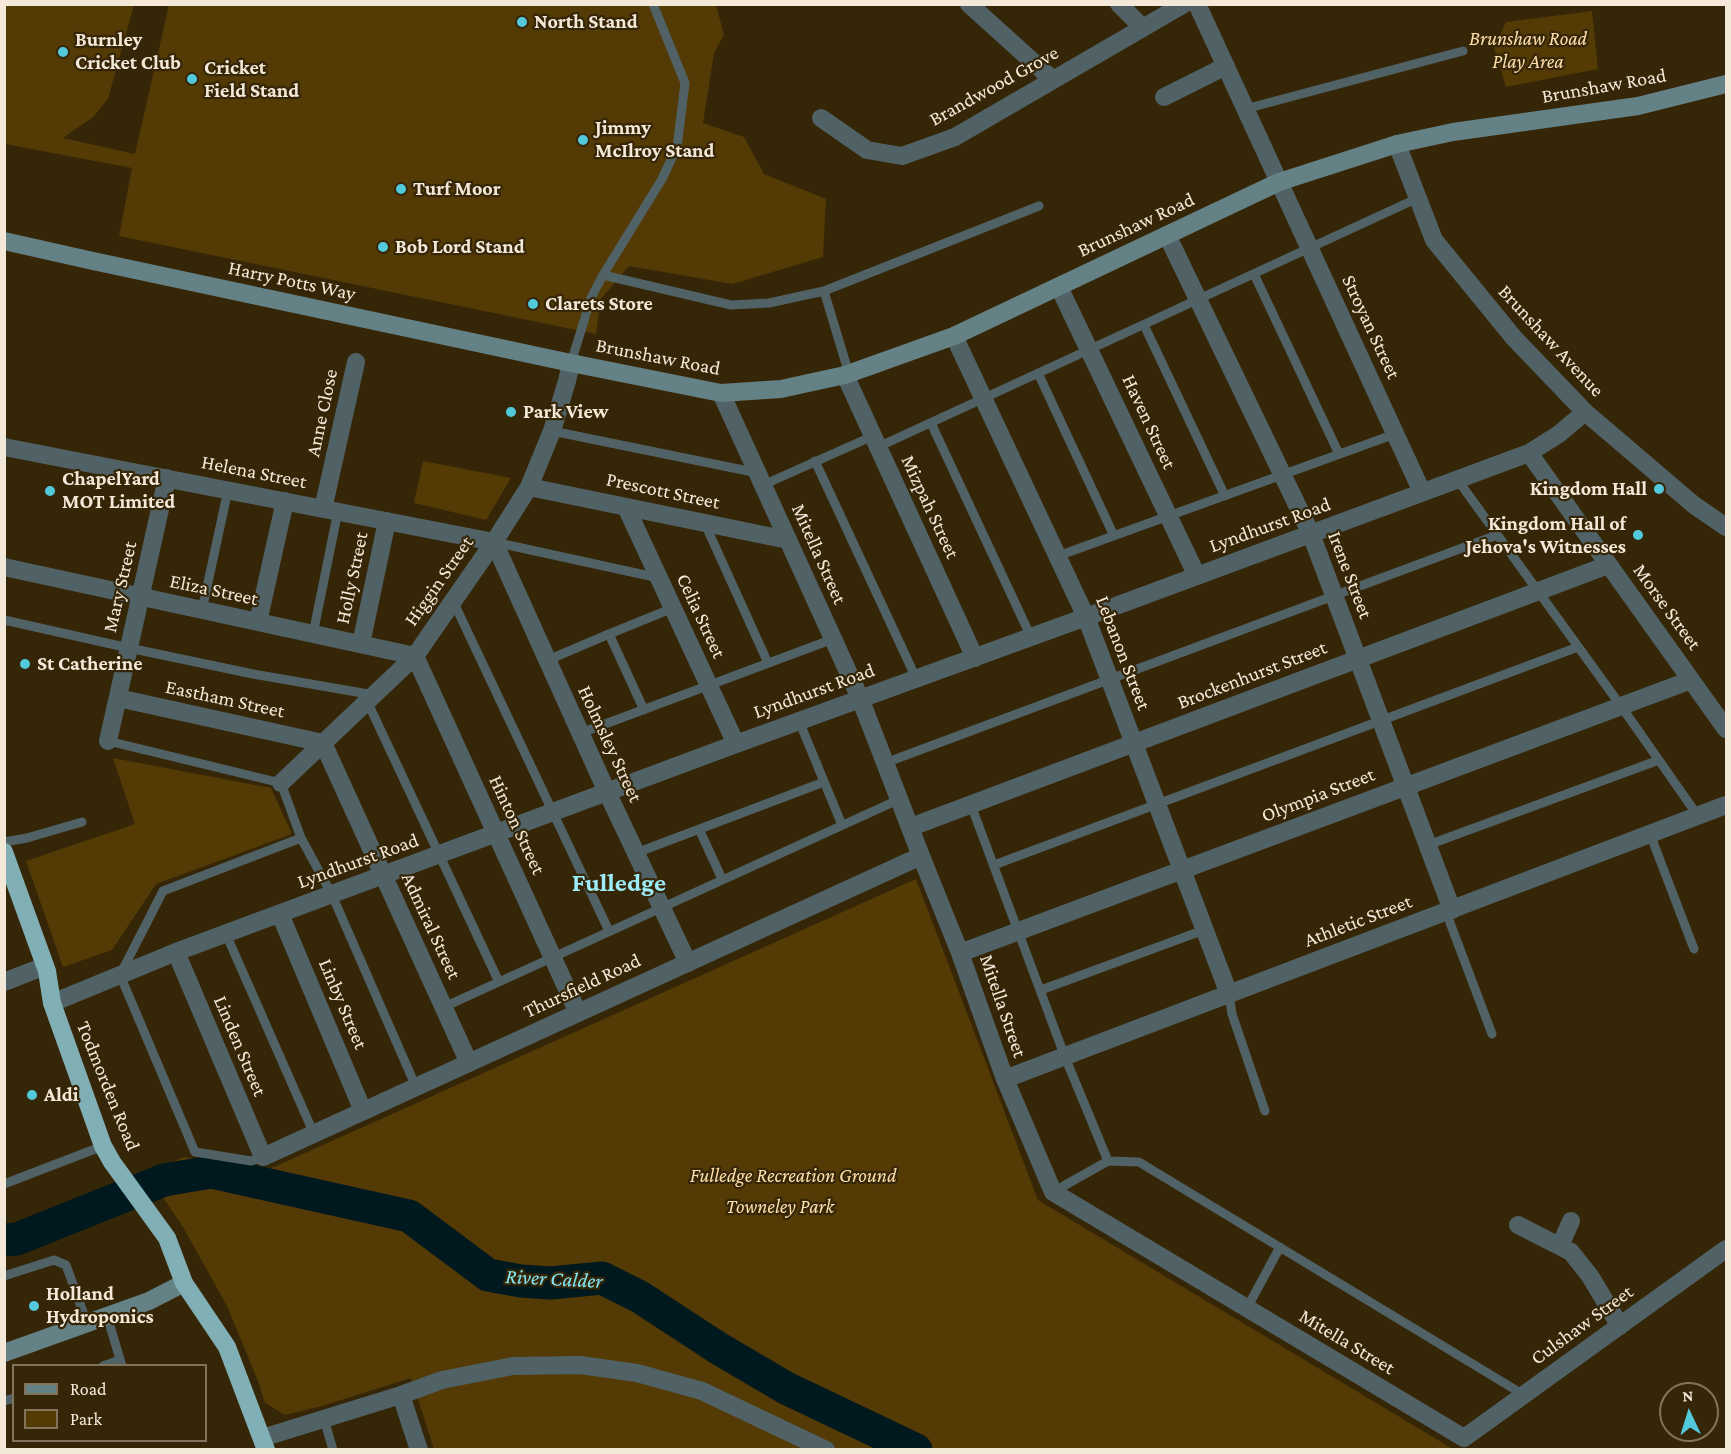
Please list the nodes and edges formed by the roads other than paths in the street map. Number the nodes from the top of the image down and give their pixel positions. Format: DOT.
graph roads {
  1 [pos="653,4"];
  2 [pos="969,4"];
  3 [pos="1119,4"];
  4 [pos="1184,4"];
  5 [pos="1197,4"];
  6 [pos="1143,28"];
  7 [pos="1463,51"];
  8 [pos="1226,66"];
  9 [pos="1053,80"];
  10 [pos="1726,84"];
  11 [pos="1164,97"];
  12 [pos="1245,109"];
  13 [pos="821,118"];
  14 [pos="1397,144"];
  15 [pos="1279,182"];
  16 [pos="1418,198"];
  17 [pos="1039,206"];
  18 [pos="1167,235"];
  19 [pos="4,241"];
  20 [pos="1309,248"];
  21 [pos="1254,274"];
  22 [pos="603,275"];
  23 [pos="1059,287"];
  24 [pos="824,291"];
  25 [pos="1198,300"];
  26 [pos="1144,325"];
  27 [pos="954,336"];
  28 [pos="1089,350"];
  29 [pos="356,362"];
  30 [pos="571,363"];
  31 [pos="1038,373"];
  32 [pos="847,374"];
  33 [pos="721,393"];
  34 [pos="984,398"];
  35 [pos="1585,412"];
  36 [pos="931,423"];
  37 [pos="552,431"];
  38 [pos="1395,434"];
  39 [pos="875,441"];
  40 [pos="4,447"];
  41 [pos="1529,453"];
  42 [pos="1340,454"];
  43 [pos="815,462"];
  44 [pos="1282,475"];
  45 [pos="167,478"];
  46 [pos="760,479"];
  47 [pos="1457,479"];
  48 [pos="529,487"];
  49 [pos="228,490"];
  50 [pos="1422,492"];
  51 [pos="1225,496"];
  52 [pos="285,501"];
  53 [pos="626,507"];
  54 [pos="331,510"];
  55 [pos="1169,517"];
  56 [pos="387,521"];
  57 [pos="704,523"];
  58 [pos="1726,527"];
  59 [pos="1311,534"];
  60 [pos="1497,535"];
  61 [pos="1114,536"];
  62 [pos="788,540"];
  63 [pos="494,542"];
  64 [pos="1058,556"];
  65 [pos="1608,565"];
  66 [pos="4,567"];
  67 [pos="1197,576"];
  68 [pos="659,578"];
  69 [pos="1538,591"];
  70 [pos="1334,595"];
  71 [pos="140,598"];
  72 [pos="453,601"];
  73 [pos="673,608"];
  74 [pos="202,610"];
  75 [pos="1086,617"];
  76 [pos="4,620"];
  77 [pos="258,622"];
  78 [pos="313,634"];
  79 [pos="609,634"];
  80 [pos="1031,637"];
  81 [pos="833,639"];
  82 [pos="362,644"];
  83 [pos="1578,647"];
  84 [pos="129,648"];
  85 [pos="415,656"];
  86 [pos="975,658"];
  87 [pos="1358,659"];
  88 [pos="548,660"];
  89 [pos="768,663"];
  90 [pos="916,678"];
  91 [pos="1110,679"];
  92 [pos="1691,680"];
  93 [pos="709,686"];
  94 [pos="117,698"];
  95 [pos="370,698"];
  96 [pos="860,698"];
  97 [pos="1621,706"];
  98 [pos="644,710"];
  99 [pos="799,721"];
  100 [pos="1381,721"];
  101 [pos="1726,729"];
  102 [pos="581,733"];
  103 [pos="108,741"];
  104 [pos="323,743"];
  105 [pos="736,744"];
  106 [pos="1134,744"];
  107 [pos="1659,760"];
  108 [pos="885,763"];
  109 [pos="824,782"];
  110 [pos="281,783"];
  111 [pos="1406,786"];
  112 [pos="607,792"];
  113 [pos="900,799"];
  114 [pos="1157,804"];
  115 [pos="971,805"];
  116 [pos="1726,805"];
  117 [pos="553,812"];
  118 [pos="1698,816"];
  119 [pos="82,822"];
  120 [pos="842,825"];
  121 [pos="911,827"];
  122 [pos="699,829"];
  123 [pos="495,834"];
  124 [pos="1650,834"];
  125 [pos="301,838"];
  126 [pos="4,842"];
  127 [pos="1428,845"];
  128 [pos="4,852"];
  129 [pos="636,853"];
  130 [pos="440,854"];
  131 [pos="921,856"];
  132 [pos="994,865"];
  133 [pos="1182,870"];
  134 [pos="383,875"];
  135 [pos="722,879"];
  136 [pos="332,895"];
  137 [pos="662,907"];
  138 [pos="1449,911"];
  139 [pos="280,914"];
  140 [pos="1204,930"];
  141 [pos="609,931"];
  142 [pos="1019,931"];
  143 [pos="226,934"];
  144 [pos="1694,949"];
  145 [pos="176,952"];
  146 [pos="960,953"];
  147 [pos="553,957"];
  148 [pos="688,963"];
  149 [pos="45,966"];
  150 [pos="120,975"];
  151 [pos="4,982"];
  152 [pos="499,982"];
  153 [pos="1041,990"];
  154 [pos="1229,994"];
  155 [pos="52,1003"];
  156 [pos="444,1007"];
  157 [pos="578,1013"];
  158 [pos="1492,1034"];
  159 [pos="1065,1057"];
  160 [pos="469,1063"];
  161 [pos="1005,1079"];
  162 [pos="416,1087"];
  163 [pos="363,1111"];
  164 [pos="1265,1111"];
  165 [pos="314,1134"];
  166 [pos="103,1146"];
  167 [pos="263,1157"];
  168 [pos="1108,1161"];
  169 [pos="4,1184"];
  170 [pos="1053,1192"];
  171 [pos="1571,1221"];
  172 [pos="1518,1225"];
  173 [pos="1560,1246"];
  174 [pos="1280,1247"];
  175 [pos="1726,1249"];
  176 [pos="4,1276"];
  177 [pos="184,1283"];
  178 [pos="1246,1308"];
  179 [pos="107,1316"];
  180 [pos="87,1323"];
  181 [pos="1620,1326"];
  182 [pos="4,1353"];
  183 [pos="121,1363"];
  184 [pos="401,1395"];
  185 [pos="1524,1395"];
  186 [pos="324,1419"];
  187 [pos="264,1444"];
  188 [pos="1467,1444"];
  189 [pos="333,1449"];
  190 [pos="418,1449"];
  191 [pos="826,1449"];
  1 -- 22 [label="lane"];
  2 -- 9 [label="street"];
  3 -- 6 [label="street"];
  4 -- 6 [label="street, Brandwood Grove"];
  5 -- 8 [label="street, Stroyan Street"];
  6 -- 9 [label="street, Brandwood Grove"];
  7 -- 12 [label="lane"];
  8 -- 11 [label="street"];
  8 -- 12 [label="street, Stroyan Street"];
  9 -- 13 [label="street, Brandwood Grove"];
  10 -- 14 [label="street, Brunshaw Road"];
  12 -- 15 [label="street, Stroyan Street"];
  14 -- 15 [label="street, Brunshaw Road"];
  14 -- 16 [label="street, Brunshaw Avenue"];
  15 -- 18 [label="street, Brunshaw Road"];
  15 -- 20 [label="street, Stroyan Street"];
  16 -- 20 [label="lane"];
  16 -- 35 [label="street, Brunshaw Avenue"];
  17 -- 24 [label="lane"];
  18 -- 23 [label="street, Brunshaw Road"];
  18 -- 25 [label="street, Irene Street"];
  19 -- 30 [label="street, Harry Potts Way"];
  20 -- 21 [label="lane"];
  20 -- 38 [label="street, Stroyan Street"];
  21 -- 25 [label="lane"];
  21 -- 42 [label="lane"];
  22 -- 24 [label="lane"];
  22 -- 30 [label="lane"];
  23 -- 27 [label="street, Brunshaw Road"];
  23 -- 28 [label="street, Haven Street"];
  24 -- 32 [label="lane"];
  25 -- 26 [label="lane"];
  25 -- 44 [label="street, Irene Street"];
  26 -- 28 [label="lane"];
  26 -- 51 [label="lane"];
  27 -- 32 [label="street, Brunshaw Road"];
  27 -- 34 [label="street, Lebanon Street"];
  28 -- 31 [label="lane"];
  28 -- 55 [label="street, Haven Street"];
  29 -- 54 [label="street, Anne Close"];
  30 -- 33 [label="street, Brunshaw Road"];
  30 -- 37 [label="street, Higgin Street"];
  31 -- 34 [label="lane"];
  31 -- 61 [label="lane"];
  32 -- 33 [label="street, Brunshaw Road"];
  32 -- 39 [label="street, Mizpah Street"];
  33 -- 46 [label="street, Mitella Street"];
  34 -- 36 [label="lane"];
  34 -- 64 [label="street, Lebanon Street"];
  35 -- 41 [label="street, Lyndhurst Road"];
  35 -- 58 [label="street, Brunshaw Avenue"];
  36 -- 39 [label="lane"];
  36 -- 80 [label="lane"];
  37 -- 46 [label="lane"];
  37 -- 48 [label="street, Higgin Street"];
  38 -- 42 [label="lane"];
  38 -- 50 [label="street, Stroyan Street"];
  39 -- 43 [label="lane"];
  39 -- 86 [label="street, Mizpah Street"];
  40 -- 45 [label="street, Helena Street"];
  41 -- 47 [label="street, Lyndhurst Road"];
  41 -- 65 [label="street, Morse Street"];
  42 -- 44 [label="lane"];
  43 -- 46 [label="lane"];
  43 -- 90 [label="lane"];
  44 -- 51 [label="lane"];
  44 -- 59 [label="street, Irene Street"];
  45 -- 49 [label="street, Helena Street"];
  45 -- 71 [label="street, Mary Street"];
  46 -- 62 [label="street, Mitella Street"];
  47 -- 50 [label="street, Lyndhurst Road"];
  47 -- 60 [label="lane"];
  48 -- 53 [label="street, Prescott Street"];
  48 -- 63 [label="street, Higgin Street"];
  49 -- 52 [label="street, Helena Street"];
  49 -- 74 [label="lane"];
  50 -- 59 [label="street, Lyndhurst Road"];
  51 -- 55 [label="lane"];
  52 -- 54 [label="street, Helena Street"];
  52 -- 77 [label="street"];
  53 -- 57 [label="street, Prescott Street"];
  53 -- 68 [label="street, Celia Street"];
  54 -- 56 [label="street, Helena Street"];
  54 -- 78 [label="lane"];
  55 -- 61 [label="lane"];
  55 -- 67 [label="street, Haven Street"];
  56 -- 63 [label="street, Helena Street"];
  56 -- 82 [label="street, Holly Street"];
  57 -- 62 [label="street, Prescott Street"];
  57 -- 89 [label="lane"];
  59 -- 67 [label="street, Lyndhurst Road"];
  59 -- 70 [label="street, Irene Street"];
  60 -- 69 [label="lane"];
  60 -- 70 [label="lane"];
  61 -- 64 [label="lane"];
  62 -- 81 [label="street, Mitella Street"];
  63 -- 68 [label="lane"];
  63 -- 72 [label="street, Higgin Street"];
  63 -- 88 [label="street, Holmsley Street"];
  64 -- 75 [label="street, Lebanon Street"];
  65 -- 69 [label="street, Brockenhurst Street"];
  65 -- 92 [label="street, Morse Street"];
  66 -- 71 [label="street, Eliza Street"];
  67 -- 75 [label="street, Lyndhurst Road"];
  68 -- 73 [label="street, Celia Street"];
  69 -- 83 [label="lane"];
  69 -- 87 [label="street, Brockenhurst Street"];
  70 -- 87 [label="street, Irene Street"];
  70 -- 91 [label="lane"];
  71 -- 74 [label="street, Eliza Street"];
  71 -- 84 [label="street, Mary Street"];
  72 -- 85 [label="street, Higgin Street"];
  72 -- 117 [label="lane"];
  73 -- 79 [label="lane"];
  73 -- 93 [label="street, Celia Street"];
  74 -- 77 [label="street, Eliza Street"];
  75 -- 80 [label="street, Lyndhurst Road"];
  75 -- 91 [label="street, Lebanon Street"];
  76 -- 84 [label="lane"];
  77 -- 78 [label="street, Eliza Street"];
  78 -- 82 [label="street, Eliza Street"];
  79 -- 88 [label="lane"];
  79 -- 98 [label="lane"];
  80 -- 86 [label="street, Lyndhurst Road"];
  81 -- 89 [label="lane"];
  81 -- 96 [label="street, Mitella Street"];
  82 -- 85 [label="street, Eliza Street"];
  83 -- 97 [label="lane"];
  83 -- 100 [label="lane"];
  84 -- 94 [label="street, Mary Street"];
  84 -- 95 [label="lane"];
  85 -- 95 [label="street, Higgin Street"];
  85 -- 123 [label="street, Hinton Street"];
  86 -- 90 [label="street, Lyndhurst Road"];
  87 -- 100 [label="street, Irene Street"];
  87 -- 106 [label="street, Brockenhurst Street"];
  88 -- 102 [label="street, Holmsley Street"];
  89 -- 93 [label="lane"];
  90 -- 96 [label="street, Lyndhurst Road"];
  91 -- 106 [label="street, Lebanon Street"];
  91 -- 108 [label="lane"];
  92 -- 97 [label="street, Olympia Street"];
  92 -- 101 [label="street, Morse Street"];
  93 -- 98 [label="lane"];
  93 -- 105 [label="street, Celia Street"];
  94 -- 103 [label="street, Mary Street"];
  94 -- 104 [label="street, Eastham Street"];
  95 -- 104 [label="street, Higgin Street"];
  95 -- 130 [label="lane"];
  96 -- 99 [label="street, Lyndhurst Road"];
  96 -- 108 [label="street, Mitella Street"];
  97 -- 107 [label="lane"];
  97 -- 111 [label="street, Olympia Street"];
  98 -- 102 [label="lane"];
  99 -- 105 [label="street, Lyndhurst Road"];
  99 -- 109 [label="lane"];
  100 -- 111 [label="street, Irene Street"];
  100 -- 114 [label="lane"];
  102 -- 112 [label="street, Holmsley Street"];
  103 -- 110 [label="lane"];
  104 -- 110 [label="street, Higgin Street"];
  104 -- 134 [label="street, Admiral Street"];
  105 -- 112 [label="street, Lyndhurst Road"];
  106 -- 114 [label="street, Lebanon Street"];
  106 -- 115 [label="street, Brockenhurst Street"];
  107 -- 118 [label="lane"];
  107 -- 127 [label="lane"];
  108 -- 113 [label="street, Mitella Street"];
  109 -- 120 [label="lane"];
  109 -- 122 [label="lane"];
  110 -- 125 [label="lane"];
  111 -- 127 [label="street, Irene Street"];
  111 -- 133 [label="street, Olympia Street"];
  112 -- 117 [label="street, Lyndhurst Road"];
  112 -- 129 [label="street, Holmsley Street"];
  113 -- 120 [label="lane"];
  113 -- 121 [label="street, Mitella Street"];
  114 -- 132 [label="lane"];
  114 -- 133 [label="street, Lebanon Street"];
  115 -- 121 [label="street, Brockenhurst Street"];
  115 -- 132 [label="lane"];
  116 -- 118 [label="street, Athletic Street"];
  117 -- 123 [label="street, Lyndhurst Road"];
  117 -- 141 [label="lane"];
  118 -- 124 [label="street, Athletic Street"];
  119 -- 126 [label="lane"];
  120 -- 135 [label="lane"];
  121 -- 131 [label="street, Mitella Street"];
  122 -- 129 [label="lane"];
  122 -- 135 [label="lane"];
  123 -- 130 [label="street, Lyndhurst Road"];
  123 -- 147 [label="street, Hinton Street"];
  124 -- 138 [label="street, Athletic Street"];
  124 -- 144 [label="lane"];
  125 -- 136 [label="lane"];
  125 -- 150 [label="lane"];
  127 -- 138 [label="street, Irene Street"];
  128 -- 149 [label="highway, Todmorden Road"];
  129 -- 137 [label="street, Holmsley Street"];
  130 -- 134 [label="street, Lyndhurst Road"];
  130 -- 152 [label="lane"];
  131 -- 146 [label="street, Mitella Street"];
  131 -- 148 [label="street, Thursfield Road"];
  132 -- 142 [label="lane"];
  133 -- 140 [label="street, Lebanon Street"];
  133 -- 142 [label="street, Olympia Street"];
  134 -- 136 [label="street, Lyndhurst Road"];
  134 -- 156 [label="street, Admiral Street"];
  135 -- 137 [label="lane"];
  136 -- 139 [label="street, Lyndhurst Road"];
  136 -- 162 [label="lane"];
  137 -- 141 [label="lane"];
  137 -- 148 [label="street, Holmsley Street"];
  138 -- 154 [label="street, Athletic Street"];
  138 -- 158 [label="lane"];
  139 -- 143 [label="street, Lyndhurst Road"];
  139 -- 163 [label="street, Linby Street"];
  140 -- 153 [label="lane"];
  140 -- 154 [label="street, Lebanon Street"];
  141 -- 147 [label="lane"];
  142 -- 146 [label="street, Olympia Street"];
  142 -- 153 [label="lane"];
  143 -- 145 [label="street, Lyndhurst Road"];
  143 -- 165 [label="lane"];
  145 -- 150 [label="street, Lyndhurst Road"];
  145 -- 167 [label="street, Linden Street"];
  146 -- 161 [label="street, Mitella Street"];
  147 -- 152 [label="lane"];
  147 -- 157 [label="street, Hinton Street"];
  148 -- 157 [label="street, Thursfield Road"];
  149 -- 151 [label="street"];
  149 -- 155 [label="highway, Todmorden Road"];
  150 -- 155 [label="street, Lyndhurst Road"];
  150 -- 167 [label="lane"];
  152 -- 156 [label="lane"];
  153 -- 159 [label="lane"];
  154 -- 159 [label="street, Athletic Street"];
  154 -- 164 [label="lane"];
  155 -- 166 [label="highway, Todmorden Road"];
  156 -- 160 [label="street, Admiral Street"];
  157 -- 160 [label="street, Thursfield Road"];
  159 -- 161 [label="street, Athletic Street"];
  159 -- 168 [label="lane"];
  160 -- 162 [label="street, Thursfield Road"];
  161 -- 170 [label="street, Mitella Street"];
  162 -- 163 [label="street, Thursfield Road"];
  163 -- 165 [label="street, Thursfield Road"];
  165 -- 167 [label="street, Thursfield Road"];
  166 -- 169 [label="lane"];
  166 -- 177 [label="highway, Todmorden Road"];
  168 -- 170 [label="lane"];
  168 -- 174 [label="lane"];
  170 -- 178 [label="street, Mitella Street"];
  171 -- 173 [label="street"];
  172 -- 173 [label="street"];
  173 -- 181 [label="street"];
  174 -- 178 [label="lane"];
  174 -- 185 [label="lane"];
  175 -- 181 [label="street, Culshaw Street"];
  176 -- 180 [label="lane"];
  177 -- 179 [label="street"];
  177 -- 187 [label="highway, Todmorden Road"];
  178 -- 188 [label="street, Mitella Street"];
  179 -- 180 [label="street"];
  179 -- 183 [label="lane"];
  180 -- 182 [label="street"];
  181 -- 185 [label="street, Culshaw Street"];
  184 -- 186 [label="street"];
  184 -- 190 [label="street"];
  184 -- 191 [label="street"];
  185 -- 188 [label="street, Culshaw Street"];
  186 -- 187 [label="street"];
  186 -- 189 [label="lane"];
}
